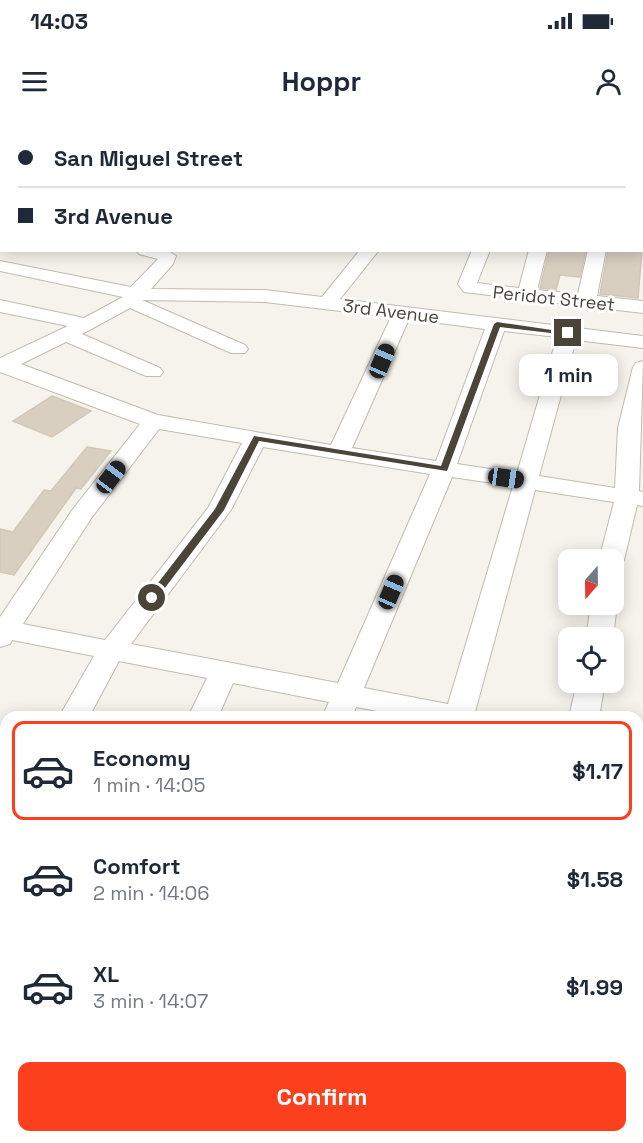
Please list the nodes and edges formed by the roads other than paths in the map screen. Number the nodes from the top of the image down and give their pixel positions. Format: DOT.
graph roads {
  1 [pos="152,252"];
  2 [pos="368,252"];
  3 [pos="480,252"];
  4 [pos="537,252"];
  5 [pos="597,252"];
  6 [pos="0,266"];
  7 [pos="526,295"];
  8 [pos="133,297"];
  9 [pos="586,302"];
  10 [pos="327,303"];
  11 [pos="0,306"];
  12 [pos="643,308"];
  13 [pos="403,312"];
  14 [pos="86,324"];
  15 [pos="497,324"];
  16 [pos="568,333"];
  17 [pos="66,335"];
  18 [pos="643,342"];
  19 [pos="238,349"];
  20 [pos="1,365"];
  21 [pos="643,367"];
  22 [pos="153,372"];
  23 [pos="153,421"];
  24 [pos="256,438"];
  25 [pos="339,453"];
  26 [pos="444,469"];
  27 [pos="526,481"];
  28 [pos="635,497"];
  29 [pos="615,549"];
  30 [pos="2,633"];
  31 [pos="111,651"];
  32 [pos="224,672"];
  33 [pos="589,693"];
  34 [pos="342,706"];
  35 [pos="78,711"];
  36 [pos="206,711"];
  37 [pos="395,711"];
  38 [pos="461,711"];
  39 [pos="585,711"];
  1 -- 8 [label="street"];
  2 -- 10 [label="street"];
  3 -- 7 [label="street, Peridot Street"];
  4 -- 7 [label="street"];
  5 -- 9 [label="street"];
  6 -- 8 [label="street"];
  7 -- 9 [label="street, Peridot Street"];
  8 -- 10 [label="street, 3rd Avenue"];
  8 -- 14 [label="street"];
  8 -- 19 [label="street"];
  9 -- 12 [label="street, Peridot Street"];
  10 -- 13 [label="street, 3rd Avenue"];
  11 -- 14 [label="street"];
  13 -- 15 [label="street, 3rd Avenue"];
  13 -- 25 [label="street"];
  14 -- 17 [label="street"];
  15 -- 16 [label="street, 3rd Avenue"];
  15 -- 26 [label="street"];
  16 -- 18 [label="street, 3rd Avenue"];
  16 -- 27 [label="street"];
  17 -- 20 [label="street"];
  17 -- 22 [label="street"];
  20 -- 23 [label="street"];
  21 -- 28 [label="street"];
  23 -- 24 [label="street"];
  23 -- 30 [label="street"];
  24 -- 25 [label="street"];
  24 -- 31 [label="street"];
  25 -- 26 [label="street"];
  26 -- 27 [label="street"];
  26 -- 34 [label="street"];
  27 -- 28 [label="street"];
  27 -- 38 [label="street"];
  28 -- 29 [label="street"];
  30 -- 31 [label="street"];
  31 -- 32 [label="street"];
  31 -- 35 [label="street"];
  32 -- 34 [label="street"];
  32 -- 36 [label="street"];
  33 -- 39 [label="street"];
  34 -- 37 [label="street"];
}
